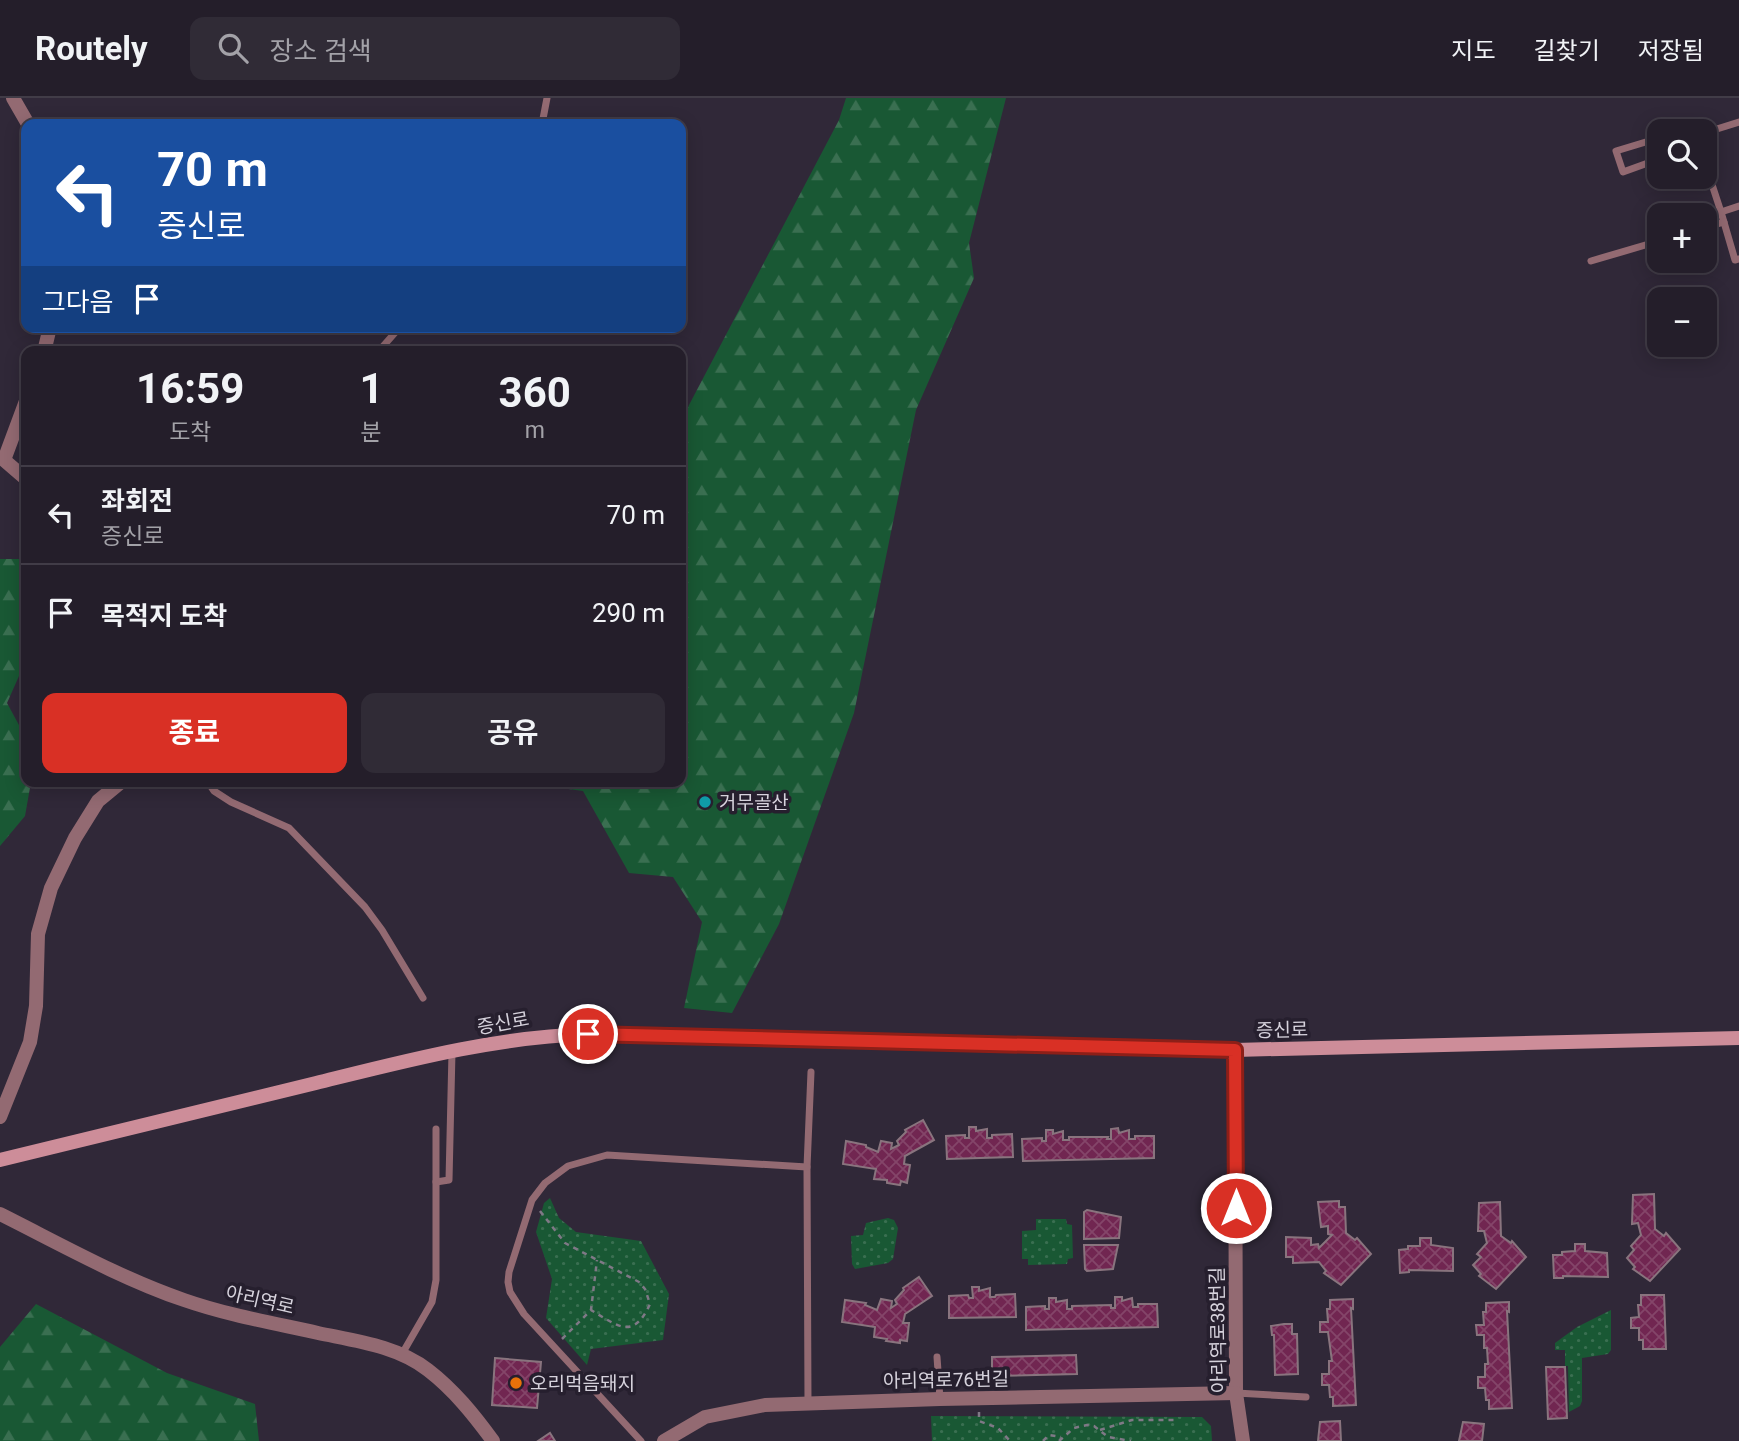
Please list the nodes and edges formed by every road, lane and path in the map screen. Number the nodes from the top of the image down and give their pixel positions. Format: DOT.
graph roads {
  1 [pos="13,98"];
  2 [pos="547,98"];
  3 [pos="25,119"];
  4 [pos="543,119"];
  5 [pos="1739,122"];
  6 [pos="1717,128"];
  7 [pos="1647,142"];
  8 [pos="1647,164"];
  9 [pos="1713,189"];
  10 [pos="1739,206"];
  11 [pos="1721,212"];
  12 [pos="1724,222"];
  13 [pos="1717,224"];
  14 [pos="1647,245"];
  15 [pos="1739,259"];
  16 [pos="1591,261"];
  17 [pos="394,333"];
  18 [pos="383,346"];
  19 [pos="21,414"];
  20 [pos="21,475"];
  21 [pos="115,787"];
  22 [pos="211,787"];
  23 [pos="423,998"];
  24 [pos="1739,1038"];
  25 [pos="1235,1050"];
  26 [pos="452,1052"];
  27 [pos="811,1072"];
  28 [pos="0,1117"];
  29 [pos="436,1129"];
  30 [pos="0,1160"];
  31 [pos="807,1167"];
  32 [pos="436,1182"];
  33 [pos="532,1200"];
  34 [pos="0,1214"];
  35 [pos="597,1260"];
  36 [pos="591,1310"];
  37 [pos="554,1347"];
  38 [pos="401,1354"];
  39 [pos="937,1357"];
  40 [pos="1236,1393"];
  41 [pos="1306,1397"];
  42 [pos="940,1399"];
  43 [pos="808,1403"];
  44 [pos="1174,1420"];
  45 [pos="979,1421"];
  46 [pos="1100,1430"];
  47 [pos="1060,1439"];
  48 [pos="492,1441"];
  49 [pos="641,1441"];
  50 [pos="664,1441"];
  51 [pos="1010,1441"];
  52 [pos="1043,1441"];
  53 [pos="1131,1441"];
  54 [pos="1243,1441"];
  1 -- 3 [label="street"];
  2 -- 4 [label="lane"];
  5 -- 6 [label="lane"];
  7 -- 8 [label="lane"];
  9 -- 11 [label="lane"];
  10 -- 11 [label="lane"];
  11 -- 12 [label="lane"];
  12 -- 13 [label="lane"];
  12 -- 15 [label="lane"];
  14 -- 16 [label="lane"];
  17 -- 18 [label="lane"];
  19 -- 20 [label="street"];
  21 -- 28 [label="street"];
  22 -- 23 [label="lane"];
  24 -- 25 [label="street, 증신로"];
  25 -- 26 [label="street, 증신로"];
  25 -- 40 [label="street, 아리역로38번길"];
  26 -- 30 [label="street, 증신로"];
  26 -- 32 [label="lane"];
  27 -- 31 [label="lane"];
  29 -- 32 [label="lane"];
  31 -- 33 [label="lane"];
  31 -- 43 [label="lane"];
  32 -- 38 [label="lane"];
  33 -- 35 [label="path"];
  33 -- 37 [label="lane"];
  34 -- 38 [label="street, 아리역로"];
  35 -- 36 [label="path"];
  35 -- 36 [label="path"];
  36 -- 37 [label="path"];
  37 -- 49 [label="lane"];
  38 -- 48 [label="street, 아리역로"];
  39 -- 42 [label="lane"];
  40 -- 41 [label="lane"];
  40 -- 42 [label="street, 아리역로76번길"];
  40 -- 54 [label="street, 아리역로38번길"];
  42 -- 43 [label="street, 아리역로76번길"];
  43 -- 50 [label="street, 아리역로76번길"];
  44 -- 46 [label="path"];
  45 -- 51 [label="path"];
  46 -- 47 [label="path"];
  46 -- 53 [label="path"];
  47 -- 52 [label="path"];
}
